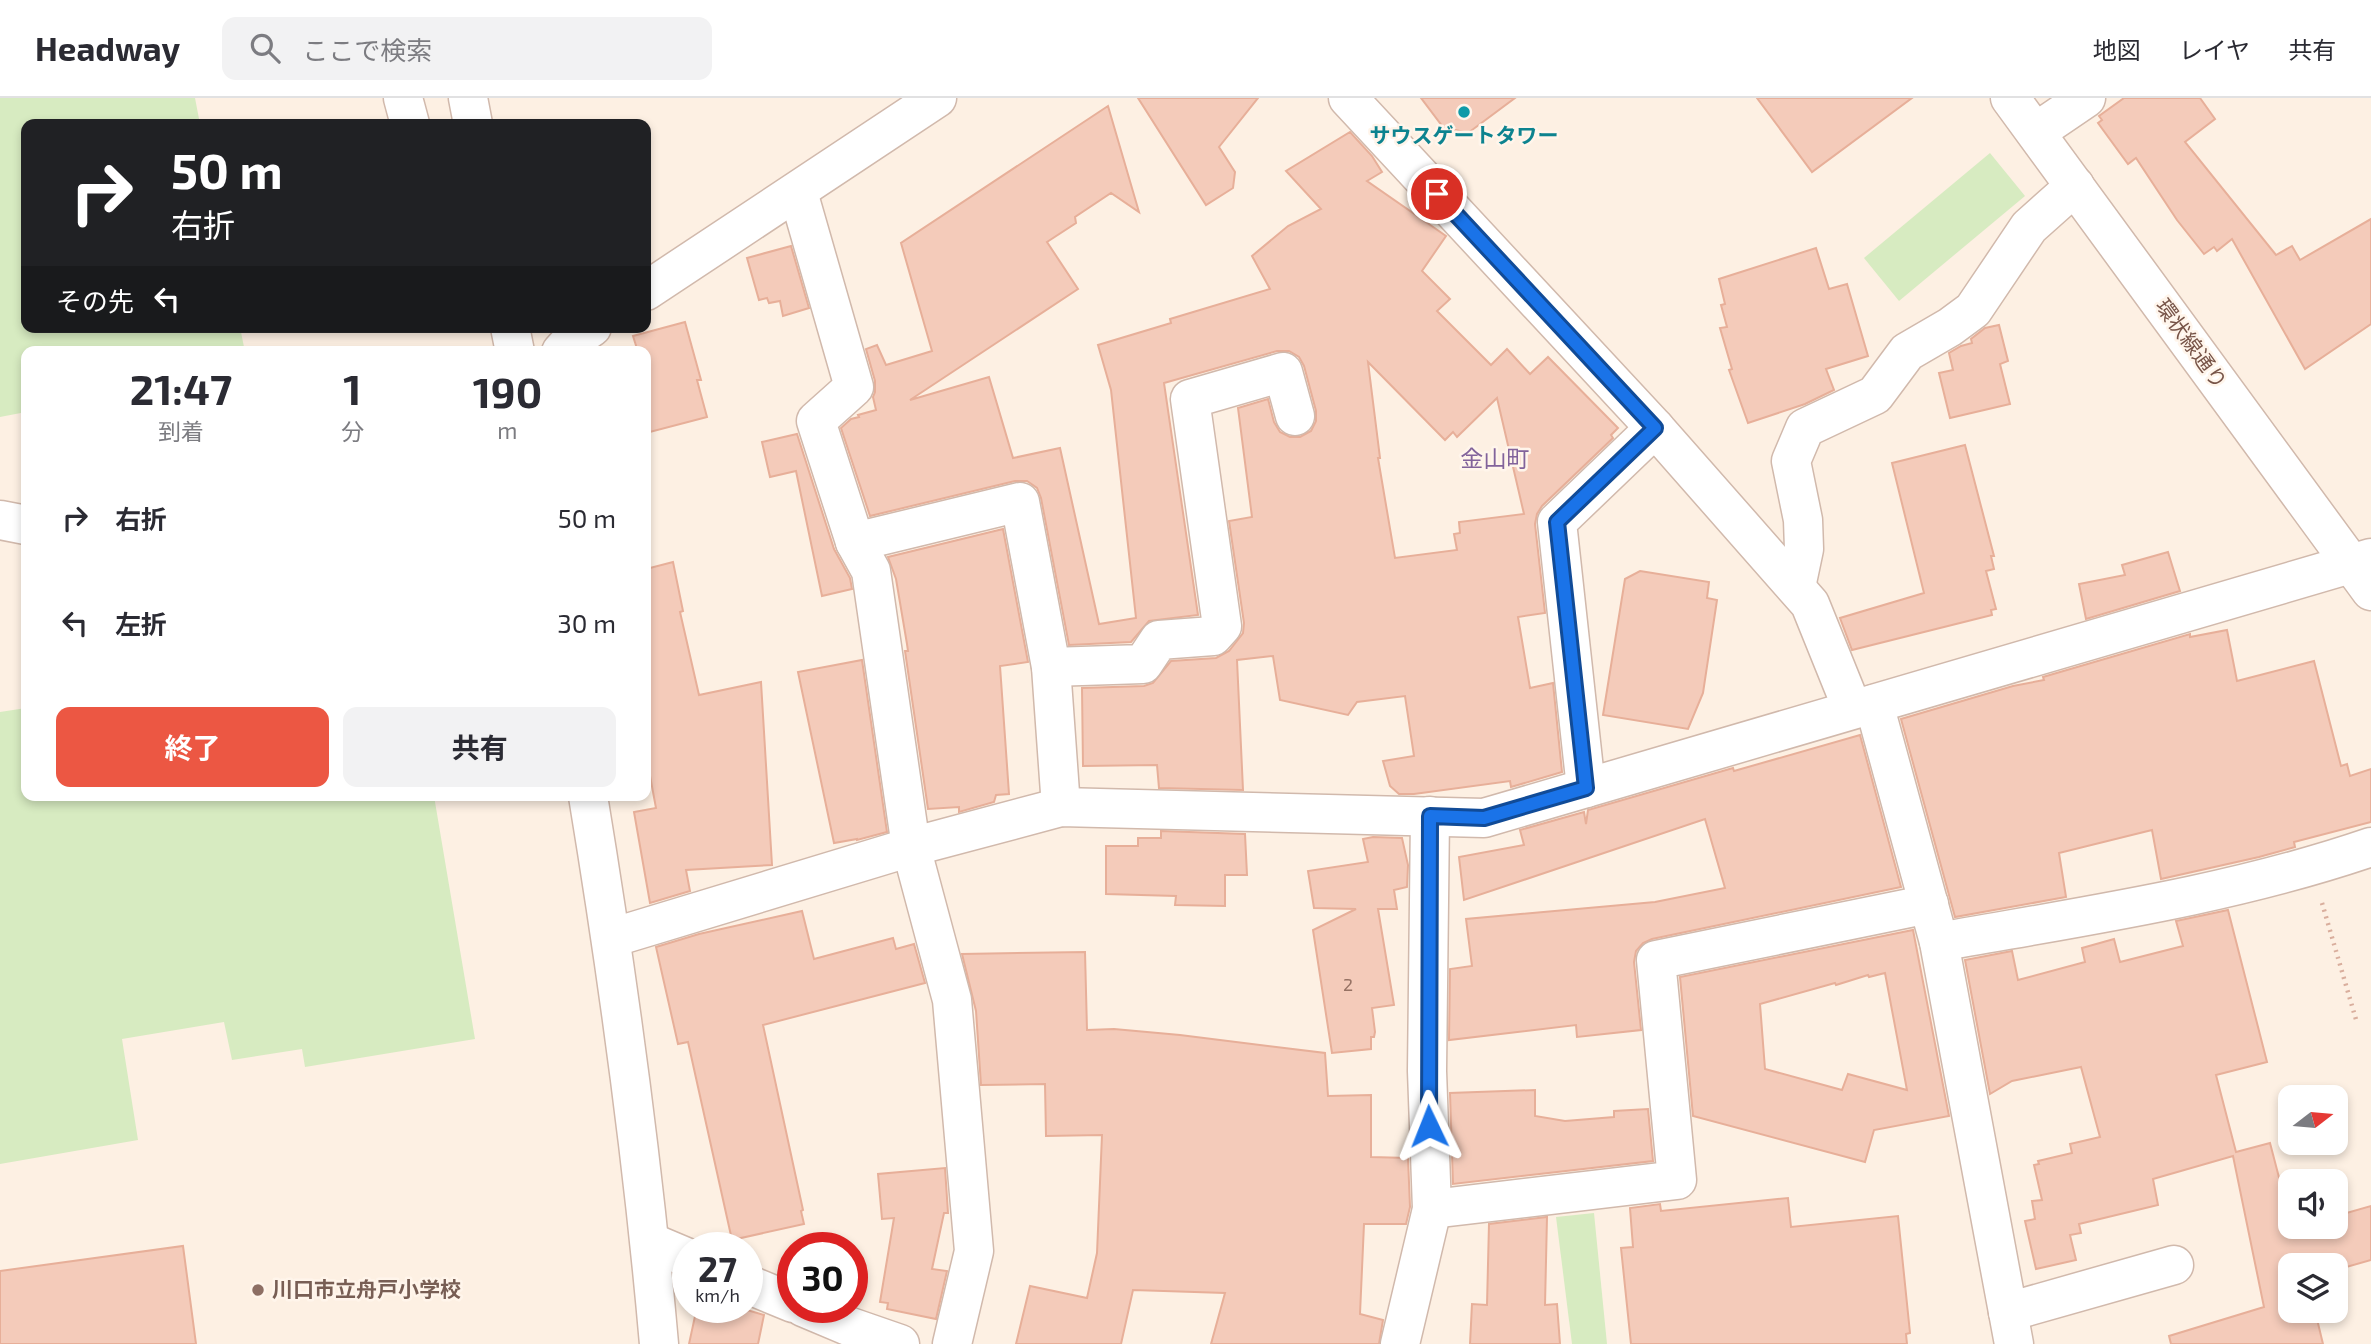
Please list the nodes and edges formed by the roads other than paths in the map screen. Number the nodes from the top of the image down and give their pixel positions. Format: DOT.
graph roads {
  1 [pos="403,98"];
  2 [pos="468,98"];
  3 [pos="937,98"];
  4 [pos="1348,98"];
  5 [pos="2010,98"];
  6 [pos="2086,98"];
  7 [pos="409,119"];
  8 [pos="472,119"];
  9 [pos="2036,132"];
  10 [pos="2075,186"];
  11 [pos="798,192"];
  12 [pos="651,288"];
  13 [pos="583,333"];
  14 [pos="566,346"];
  15 [pos="1295,416"];
  16 [pos="1655,428"];
  17 [pos="0,520"];
  18 [pos="21,524"];
  19 [pos="855,542"];
  20 [pos="2364,571"];
  21 [pos="1796,587"];
  22 [pos="1051,667"];
  23 [pos="1863,706"];
  24 [pos="1586,788"];
  25 [pos="589,801"];
  26 [pos="1060,807"];
  27 [pos="1430,816"];
  28 [pos="911,847"];
  29 [pos="2371,847"];
  30 [pos="1929,904"];
  31 [pos="611,938"];
  32 [pos="1939,942"];
  33 [pos="1432,1209"];
  34 [pos="650,1242"];
  35 [pos="672,1251"];
  36 [pos="2174,1265"];
  37 [pos="841,1323"];
  38 [pos="2011,1328"];
  39 [pos="659,1344"];
  40 [pos="900,1344"];
  41 [pos="952,1344"];
  42 [pos="1400,1344"];
  1 -- 7 [label="street"];
  2 -- 8 [label="street"];
  3 -- 11 [label="street"];
  4 -- 16 [label="street"];
  5 -- 9 [label="street, 環状線通り"];
  6 -- 9 [label="street"];
  9 -- 10 [label="street, 環状線通り"];
  10 -- 20 [label="street, 環状線通り"];
  10 -- 21 [label="street"];
  11 -- 12 [label="street"];
  11 -- 19 [label="street"];
  13 -- 14 [label="street"];
  15 -- 22 [label="street"];
  16 -- 21 [label="street"];
  16 -- 24 [label="street"];
  17 -- 18 [label="street"];
  19 -- 22 [label="street"];
  19 -- 28 [label="street"];
  20 -- 23 [label="street"];
  21 -- 23 [label="street"];
  22 -- 26 [label="street"];
  23 -- 24 [label="street"];
  23 -- 30 [label="street"];
  24 -- 27 [label="street"];
  25 -- 31 [label="street"];
  26 -- 27 [label="street"];
  26 -- 28 [label="street"];
  27 -- 33 [label="street"];
  28 -- 31 [label="street"];
  28 -- 41 [label="street"];
  29 -- 32 [label="street"];
  30 -- 32 [label="street"];
  30 -- 33 [label="street"];
  31 -- 34 [label="street"];
  32 -- 38 [label="street"];
  33 -- 42 [label="street"];
  34 -- 35 [label="street"];
  34 -- 39 [label="street"];
  36 -- 38 [label="street"];
  37 -- 40 [label="street"];
}
